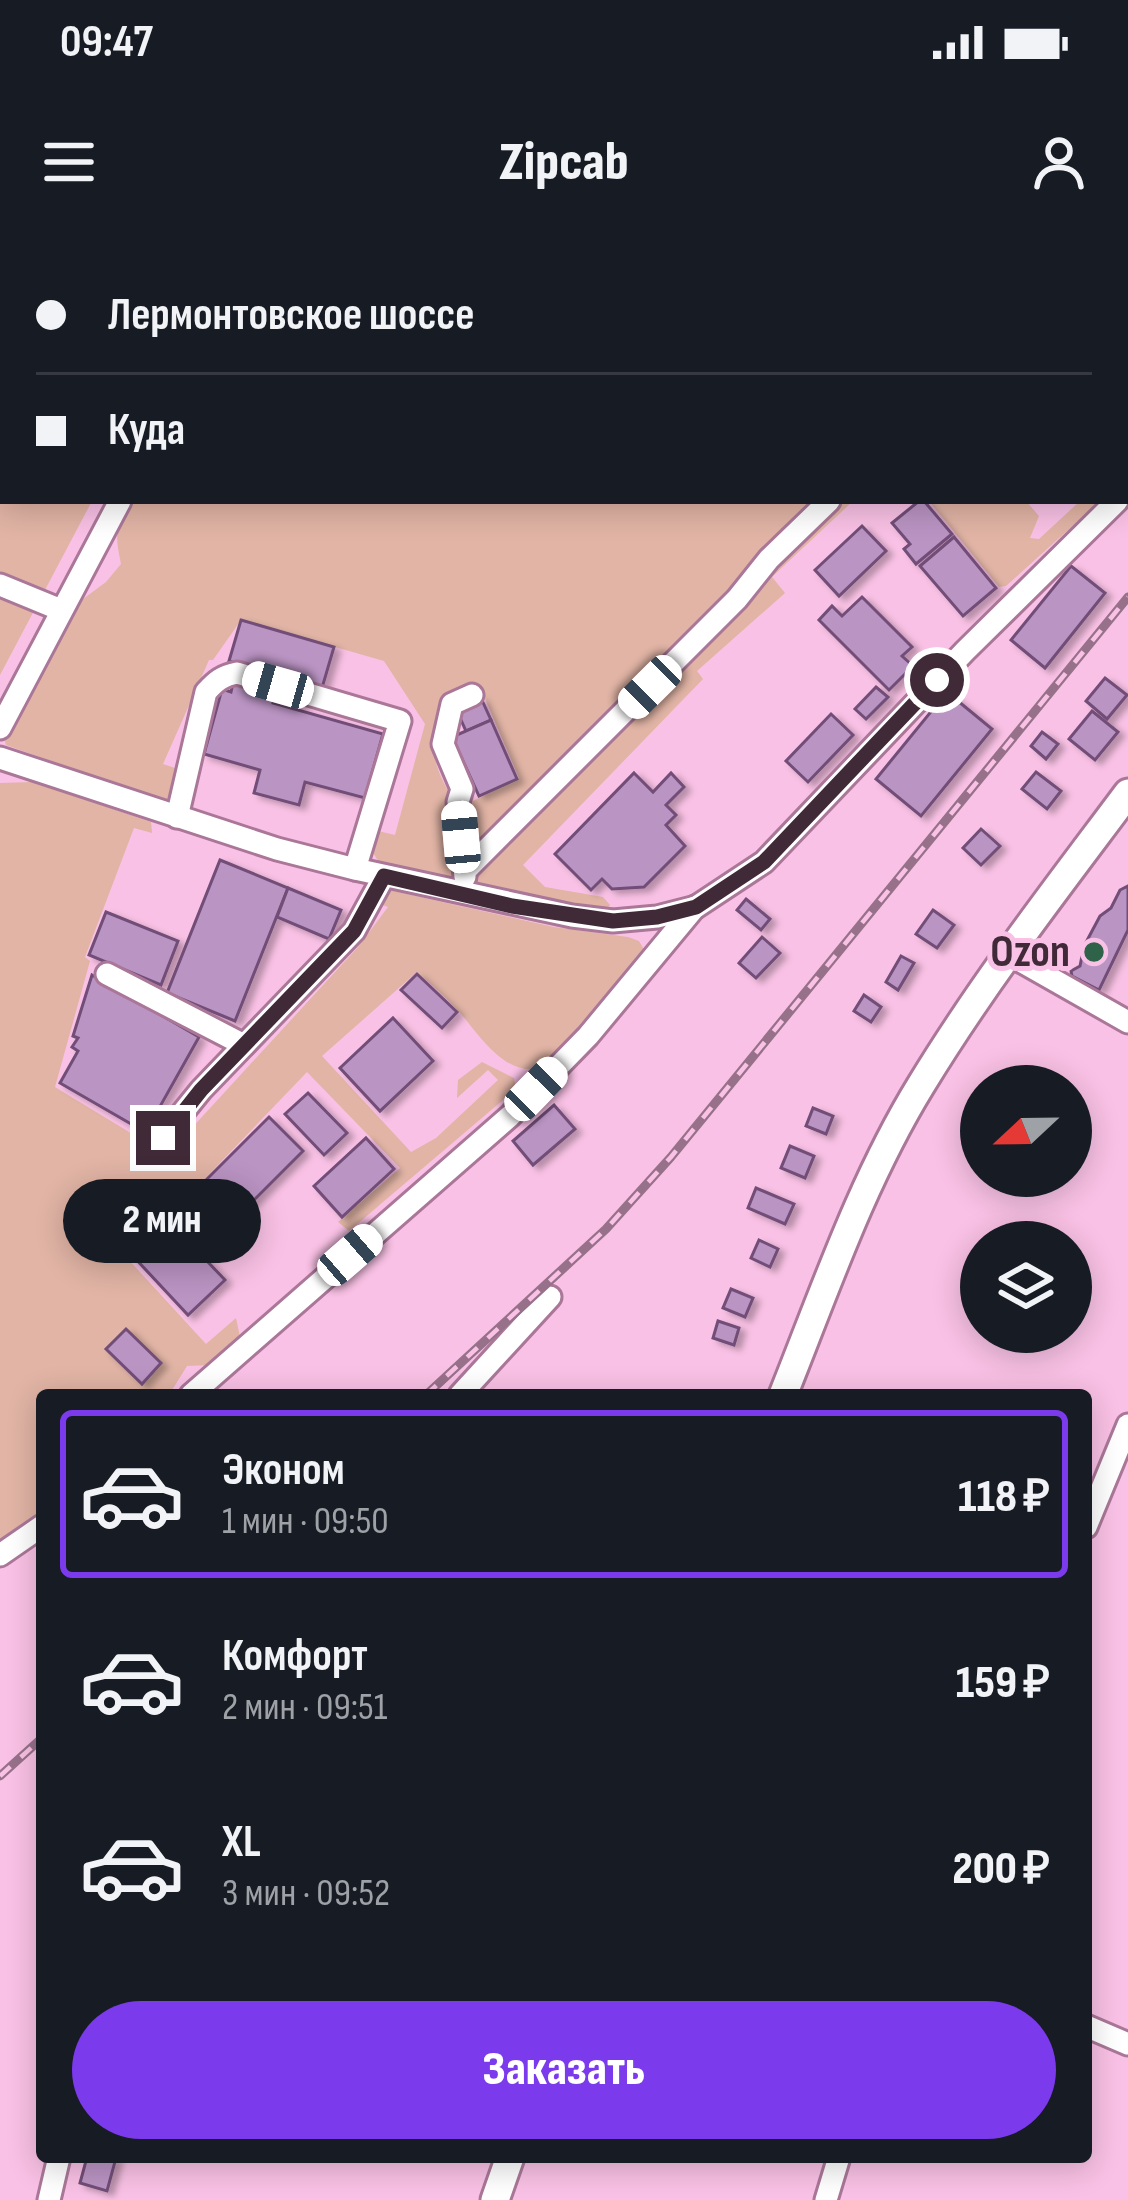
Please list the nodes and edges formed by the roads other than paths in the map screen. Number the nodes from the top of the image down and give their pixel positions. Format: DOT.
graph roads {
  1 [pos="117,504"];
  2 [pos="826,504"];
  3 [pos="1114,504"];
  4 [pos="0,585"];
  5 [pos="61,610"];
  6 [pos="472,695"];
  7 [pos="0,728"];
  8 [pos="0,758"];
  9 [pos="1128,793"];
  10 [pos="177,817"];
  11 [pos="355,869"];
  12 [pos="465,872"];
  13 [pos="384,876"];
  14 [pos="467,896"];
  15 [pos="696,907"];
  16 [pos="1008,954"];
  17 [pos="107,974"];
  18 [pos="1128,1022"];
  19 [pos="244,1045"];
  20 [pos="163,1138"];
  21 [pos="550,1297"];
  22 [pos="198,1389"];
  23 [pos="466,1389"];
  24 [pos="786,1389"];
  25 [pos="1128,1425"];
  26 [pos="1092,1512"];
  27 [pos="36,1530"];
  28 [pos="0,1555"];
  29 [pos="1092,2029"];
  30 [pos="1128,2044"];
  31 [pos="59,2163"];
  32 [pos="508,2163"];
  33 [pos="837,2163"];
  34 [pos="58,2198"];
  35 [pos="495,2200"];
  36 [pos="826,2200"];
  1 -- 5 [label="street"];
  2 -- 12 [label="street"];
  3 -- 15 [label="street"];
  4 -- 5 [label="street"];
  5 -- 7 [label="street"];
  6 -- 12 [label="street"];
  8 -- 10 [label="street"];
  9 -- 16 [label="main road"];
  10 -- 11 [label="street"];
  10 -- 11 [label="street"];
  11 -- 13 [label="street"];
  12 -- 14 [label="street"];
  13 -- 14 [label="street"];
  13 -- 19 [label="street"];
  14 -- 15 [label="street"];
  15 -- 22 [label="street"];
  16 -- 18 [label="street"];
  16 -- 24 [label="main road"];
  17 -- 19 [label="street"];
  19 -- 20 [label="street"];
  21 -- 23 [label="street"];
  25 -- 26 [label="street"];
  27 -- 28 [label="street"];
  29 -- 30 [label="street"];
  31 -- 34 [label="street"];
  32 -- 35 [label="main road"];
  33 -- 36 [label="street"];
}
